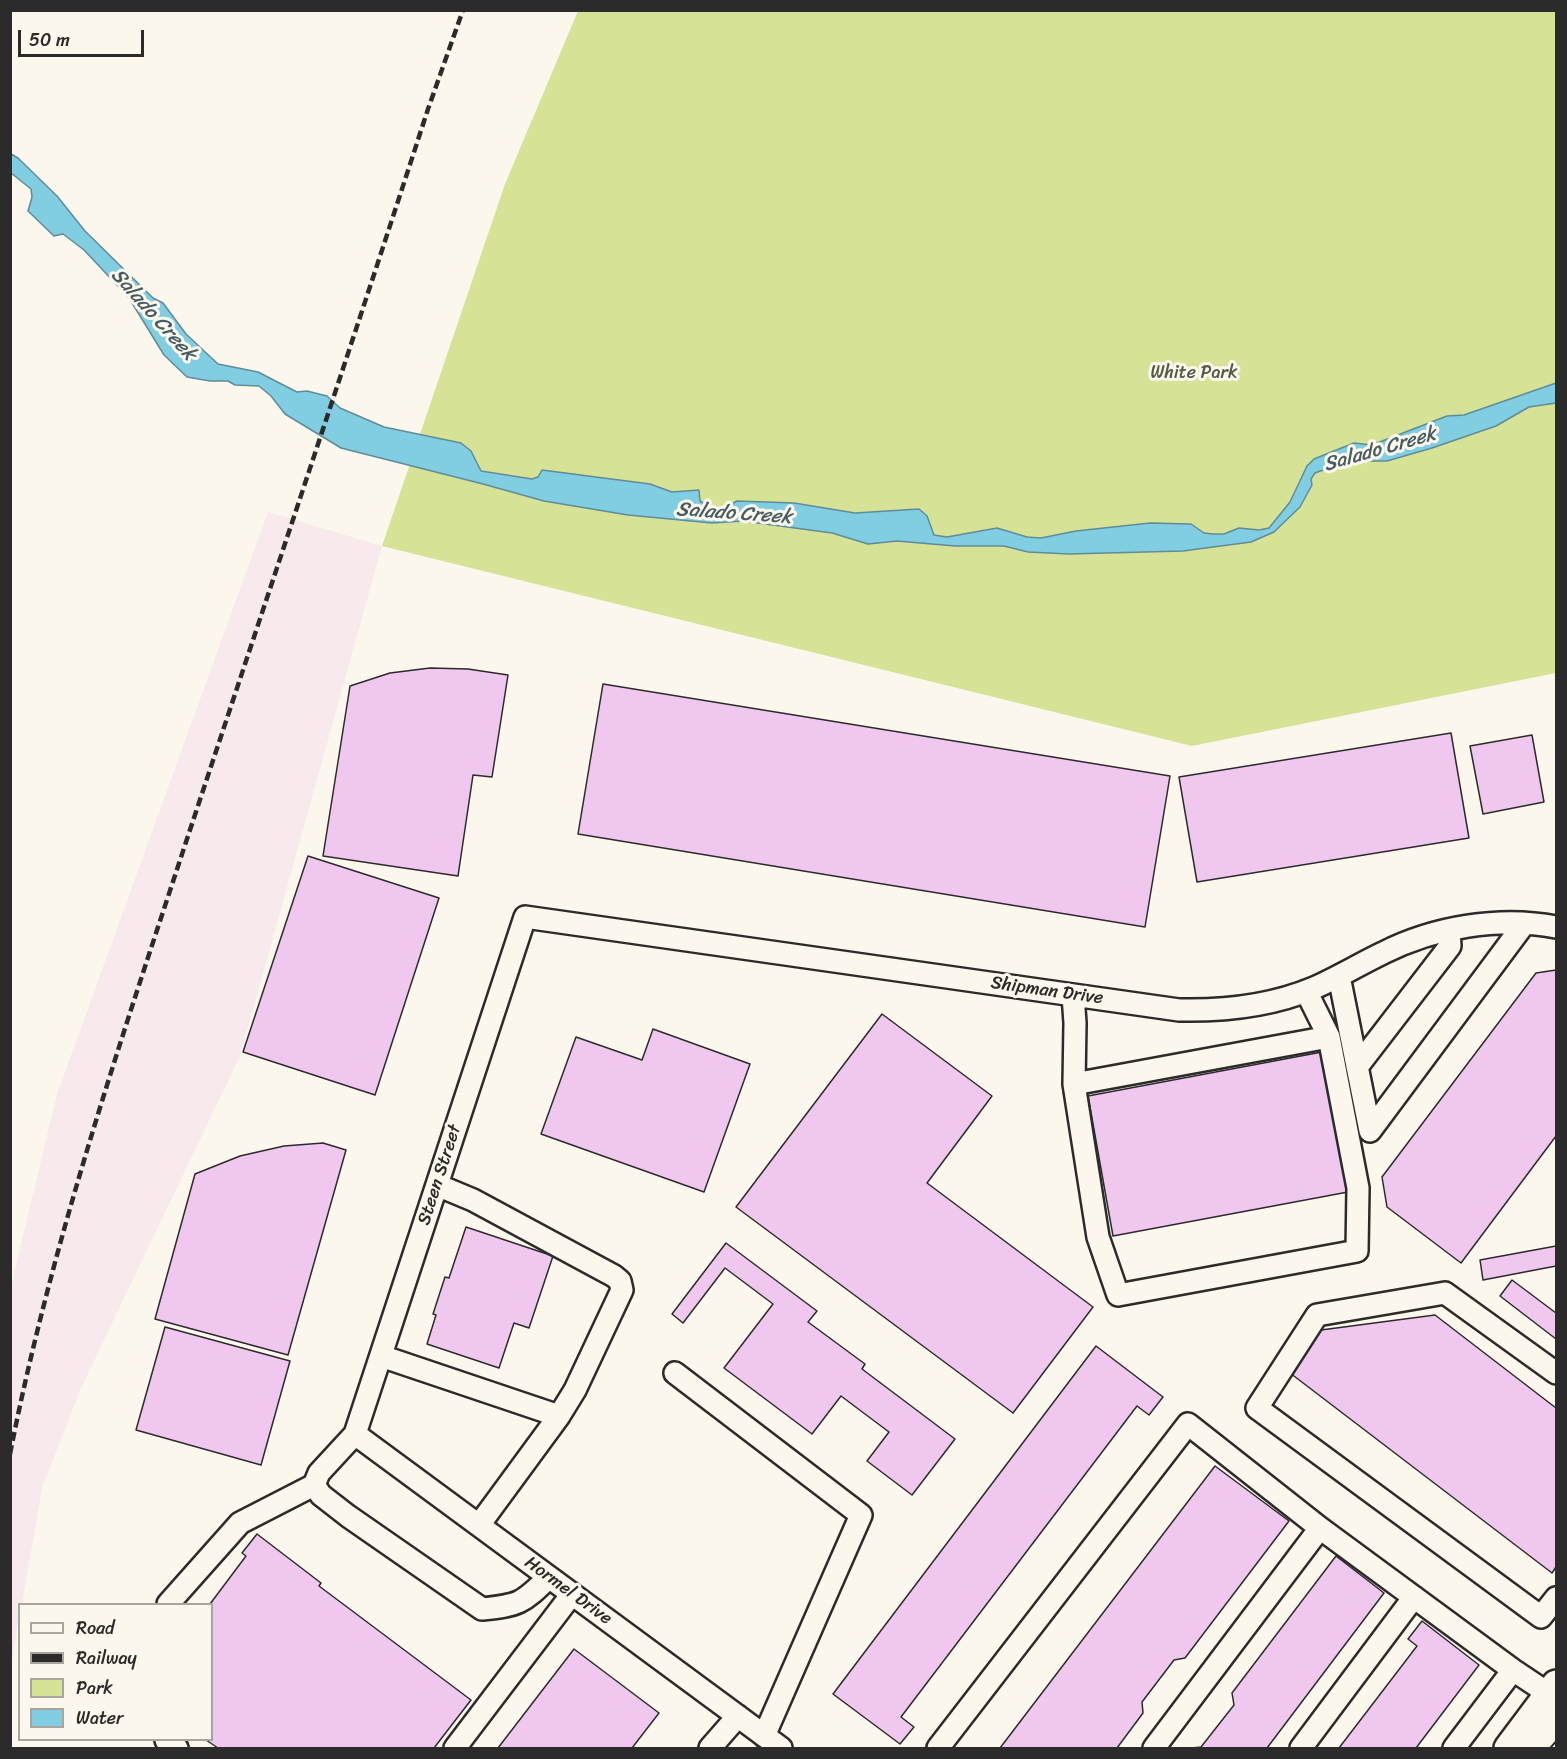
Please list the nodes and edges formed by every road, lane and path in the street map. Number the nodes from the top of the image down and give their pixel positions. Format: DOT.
graph roads {
  1 [pos="525,917"];
  2 [pos="1524,924"];
  3 [pos="1557,927"];
  4 [pos="1449,930"];
  5 [pos="1339,976"];
  6 [pos="1306,991"];
  7 [pos="1073,994"];
  8 [pos="1329,1037"];
  9 [pos="1357,1067"];
  10 [pos="1074,1083"];
  11 [pos="437,1185"];
  12 [pos="381,1356"];
  13 [pos="675,1374"];
  14 [pos="1557,1374"];
  15 [pos="559,1416"];
  16 [pos="355,1434"];
  17 [pos="314,1485"];
  18 [pos="479,1525"];
  19 [pos="1320,1528"];
  20 [pos="549,1577"];
  21 [pos="572,1594"];
  22 [pos="1414,1597"];
  23 [pos="1557,1598"];
  24 [pos="170,1603"];
  25 [pos="1513,1670"];
  26 [pos="1554,1699"];
  27 [pos="738,1716"];
  28 [pos="773,1742"];
  29 [pos="454,1749"];
  30 [pos="710,1749"];
  31 [pos="938,1749"];
  32 [pos="1154,1749"];
  33 [pos="1301,1749"];
  34 [pos="1454,1749"];
  35 [pos="1508,1749"];
  36 [pos="1529,1749"];
  1 -- 7 [label="street, Shipman Drive"];
  1 -- 11 [label="street, Steen Street"];
  2 -- 3 [label="street, Shipman Drive"];
  2 -- 4 [label="street, Shipman Drive"];
  2 -- 9 [label="street"];
  4 -- 5 [label="street, Shipman Drive"];
  4 -- 9 [label="street"];
  5 -- 6 [label="street, Shipman Drive"];
  5 -- 9 [label="street"];
  6 -- 7 [label="street, Shipman Drive"];
  6 -- 8 [label="street"];
  7 -- 10 [label="street"];
  8 -- 10 [label="street"];
  8 -- 10 [label="street"];
  11 -- 12 [label="street, Steen Street"];
  11 -- 15 [label="street"];
  12 -- 15 [label="street"];
  12 -- 16 [label="street, Steen Street"];
  13 -- 28 [label="street"];
  14 -- 23 [label="street"];
  15 -- 18 [label="street"];
  16 -- 17 [label="street"];
  16 -- 18 [label="street, Hormel Drive"];
  17 -- 20 [label="street"];
  17 -- 24 [label="street"];
  18 -- 20 [label="street, Hormel Drive"];
  19 -- 22 [label="street"];
  19 -- 31 [label="street"];
  19 -- 32 [label="street"];
  20 -- 21 [label="street, Hormel Drive"];
  21 -- 27 [label="street, Hormel Drive"];
  21 -- 29 [label="street"];
  22 -- 25 [label="street"];
  22 -- 33 [label="street"];
  25 -- 26 [label="street"];
  25 -- 34 [label="street"];
  26 -- 35 [label="main road"];
  26 -- 36 [label="highway"];
  27 -- 28 [label="street, Hormel Drive"];
  27 -- 30 [label="street"];
}
